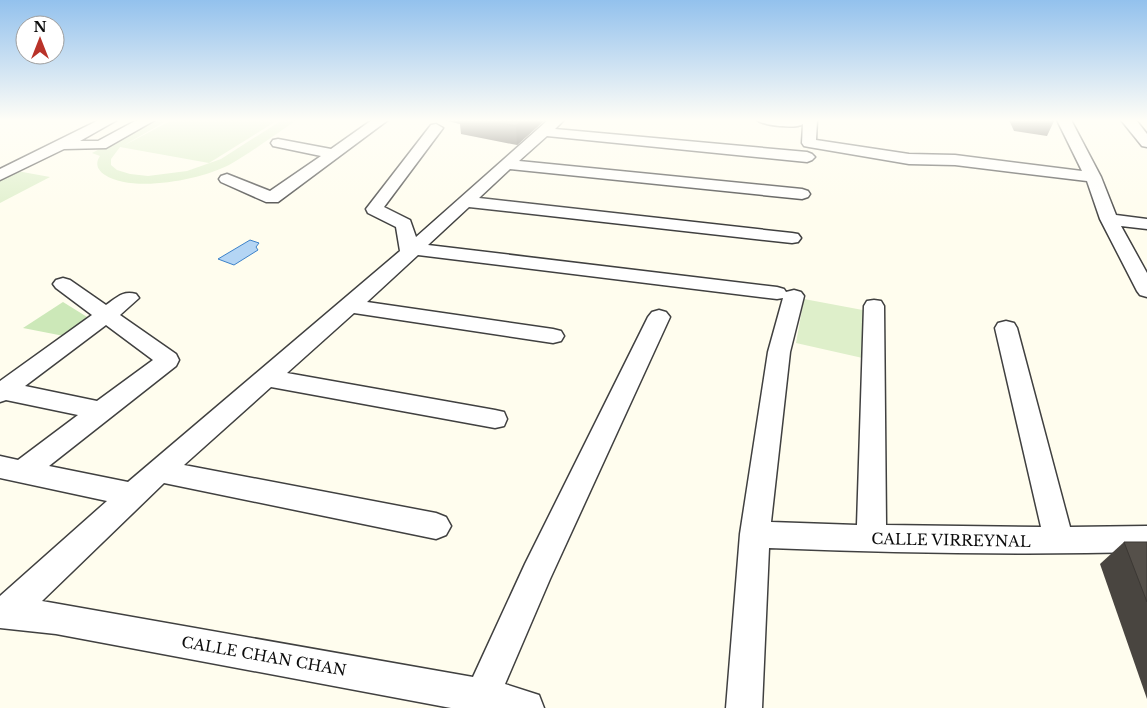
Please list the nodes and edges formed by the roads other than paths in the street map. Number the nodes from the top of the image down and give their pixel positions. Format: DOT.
graph roads {
  1 [pos="44,153"];
  2 [pos="330,153"];
  3 [pos="417,153"];
  4 [pos="520,153"];
  5 [pos="842,153"];
  6 [pos="1081,153"];
  7 [pos="335,154"];
  8 [pos="507,164"];
  9 [pos="0,174"];
  10 [pos="1093,177"];
  11 [pos="227,179"];
  12 [pos="802,194"];
  13 [pos="465,202"];
  14 [pos="1109,219"];
  15 [pos="1147,224"];
  16 [pos="792,238"];
  17 [pos="412,250"];
  18 [pos="63,284"];
  19 [pos="1147,291"];
  20 [pos="129,298"];
  21 [pos="349,306"];
  22 [pos="874,306"];
  23 [pos="106,315"];
  24 [pos="659,318"];
  25 [pos="1006,328"];
  26 [pos="553,336"];
  27 [pos="265,378"];
  28 [pos="1,391"];
  29 [pos="100,411"];
  30 [pos="495,419"];
  31 [pos="12,469"];
  32 [pos="159,471"];
  33 [pos="132,495"];
  34 [pos="436,526"];
  35 [pos="755,534"];
  36 [pos="871,539"];
  37 [pos="1147,539"];
  38 [pos="1059,541"];
  39 [pos="3,612"];
  40 [pos="482,696"];
  41 [pos="526,708"];
  42 [pos="744,708"];
  1 -- 9 [label="street"];
  2 -- 7 [label="street"];
  3 -- 17 [label="street"];
  4 -- 8 [label="street"];
  5 -- 10 [label="street"];
  6 -- 10 [label="street"];
  7 -- 11 [label="street"];
  8 -- 12 [label="street"];
  8 -- 13 [label="street"];
  10 -- 14 [label="street"];
  13 -- 16 [label="street"];
  13 -- 17 [label="street"];
  14 -- 15 [label="street"];
  14 -- 19 [label="street"];
  17 -- 21 [label="street"];
  17 -- 35 [label="street"];
  18 -- 23 [label="street"];
  20 -- 23 [label="street"];
  21 -- 26 [label="street"];
  21 -- 27 [label="street"];
  22 -- 36 [label="street"];
  23 -- 28 [label="street"];
  23 -- 29 [label="street"];
  24 -- 40 [label="street"];
  25 -- 38 [label="street"];
  27 -- 30 [label="street"];
  27 -- 32 [label="street"];
  28 -- 29 [label="street"];
  29 -- 31 [label="street"];
  31 -- 33 [label="street"];
  32 -- 33 [label="street"];
  32 -- 34 [label="street"];
  33 -- 39 [label="street"];
  35 -- 36 [label="street, CALLE VIRREYNAL"];
  35 -- 42 [label="street"];
  36 -- 38 [label="street, CALLE VIRREYNAL"];
  37 -- 38 [label="street, CALLE VIRREYNAL"];
  39 -- 40 [label="street, CALLE CHAN CHAN"];
  40 -- 41 [label="street, CALLE CHAN CHAN"];
}
